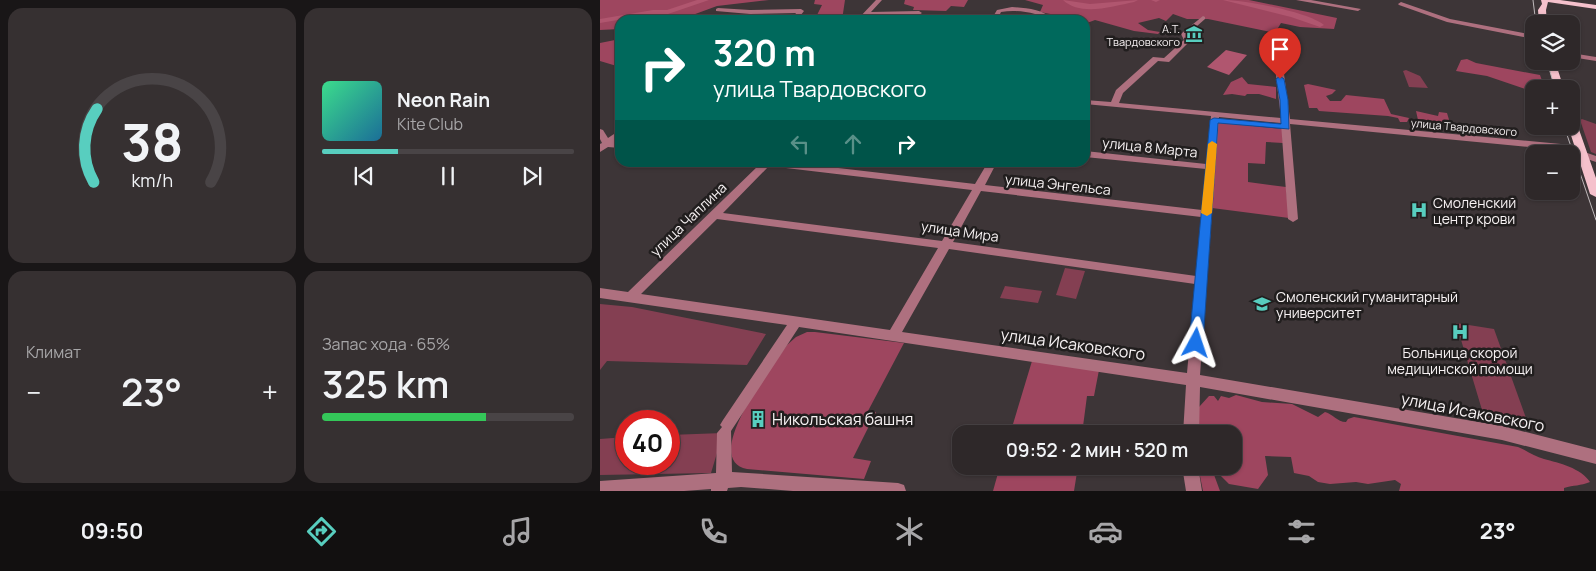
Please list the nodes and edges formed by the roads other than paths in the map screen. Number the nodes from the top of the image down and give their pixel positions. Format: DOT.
graph roads {
  1 [pos="879,0"];
  2 [pos="1299,0"];
  3 [pos="1538,0"];
  4 [pos="1544,0"];
  5 [pos="1562,0"];
  6 [pos="1333,2"];
  7 [pos="1401,4"];
  8 [pos="1576,4"];
  9 [pos="1596,7"];
  10 [pos="1358,9"];
  11 [pos="718,10"];
  12 [pos="1542,10"];
  13 [pos="920,13"];
  14 [pos="866,14"];
  15 [pos="798,15"];
  16 [pos="996,15"];
  17 [pos="1046,15"];
  18 [pos="1542,15"];
  19 [pos="1203,18"];
  20 [pos="1525,35"];
  21 [pos="1580,56"];
  22 [pos="1278,59"];
  23 [pos="1596,59"];
  24 [pos="1090,103"];
  25 [pos="1114,105"];
  26 [pos="1090,107"];
  27 [pos="1214,117"];
  28 [pos="1286,124"];
  29 [pos="600,132"];
  30 [pos="1576,135"];
  31 [pos="615,137"];
  32 [pos="604,146"];
  33 [pos="1582,153"];
  34 [pos="1090,155"];
  35 [pos="1596,159"];
  36 [pos="760,167"];
  37 [pos="797,167"];
  38 [pos="990,167"];
  39 [pos="1211,167"];
  40 [pos="978,189"];
  41 [pos="1596,194"];
  42 [pos="1206,214"];
  43 [pos="713,215"];
  44 [pos="1293,219"];
  45 [pos="948,244"];
  46 [pos="1201,281"];
  47 [pos="600,293"];
  48 [pos="630,298"];
  49 [pos="796,322"];
  50 [pos="894,335"];
  51 [pos="1193,380"];
  52 [pos="1191,425"];
  53 [pos="1596,457"];
  54 [pos="1191,475"];
  55 [pos="721,486"];
  56 [pos="600,490"];
  57 [pos="898,491"];
  58 [pos="1194,491"];
  1 -- 14 [label="street"];
  2 -- 6 [label="street"];
  3 -- 12 [label="main road"];
  4 -- 8 [label="main road"];
  4 -- 12 [label="main road"];
  5 -- 8 [label="main road"];
  6 -- 10 [label="street"];
  7 -- 20 [label="street"];
  8 -- 9 [label="main road"];
  8 -- 12 [label="main road"];
  11 -- 15 [label="street"];
  12 -- 18 [label="main road"];
  13 -- 14 [label="street"];
  16 -- 17 [label="street"];
  19 -- 25 [label="street"];
  21 -- 23 [label="street"];
  22 -- 28 [label="street"];
  24 -- 25 [label="street, улица Твардовского"];
  25 -- 27 [label="street, улица Твардовского"];
  26 -- 27 [label="street, улица Твардовского"];
  27 -- 28 [label="street, улица Твардовского"];
  27 -- 39 [label="street"];
  28 -- 33 [label="street, улица Твардовского"];
  28 -- 44 [label="street"];
  29 -- 32 [label="street"];
  30 -- 33 [label="main road"];
  31 -- 32 [label="street"];
  33 -- 35 [label="street"];
  33 -- 41 [label="main road"];
  34 -- 39 [label="street, улица 8 Марта"];
  36 -- 43 [label="street, улица Чаплина"];
  37 -- 40 [label="street, улица Энгельса"];
  38 -- 40 [label="street"];
  39 -- 42 [label="street"];
  40 -- 42 [label="street, улица Энгельса"];
  40 -- 45 [label="street"];
  42 -- 46 [label="street"];
  43 -- 45 [label="street, улица Мира"];
  43 -- 48 [label="street, улица Чаплина"];
  45 -- 46 [label="street, улица Мира"];
  45 -- 50 [label="street"];
  46 -- 51 [label="street"];
  47 -- 48 [label="street, улица Исаковского"];
  48 -- 49 [label="street, улица Исаковского"];
  49 -- 50 [label="street, улица Исаковского"];
  49 -- 55 [label="street"];
  50 -- 51 [label="street, улица Исаковского"];
  51 -- 52 [label="street"];
  51 -- 53 [label="street, улица Исаковского"];
  54 -- 58 [label="street"];
  55 -- 56 [label="street"];
  55 -- 57 [label="street"];
}
